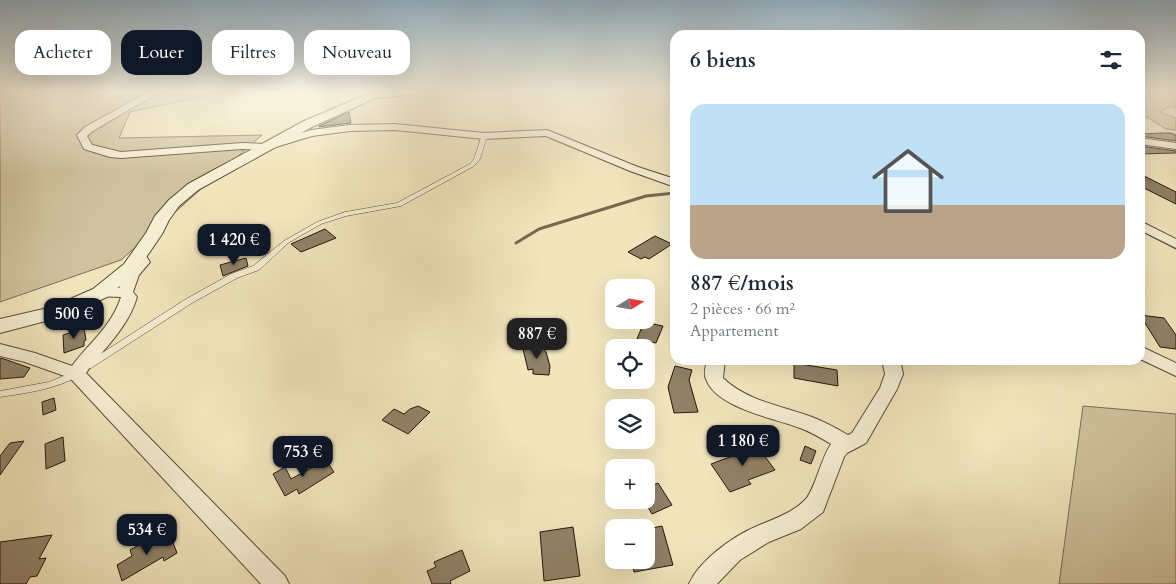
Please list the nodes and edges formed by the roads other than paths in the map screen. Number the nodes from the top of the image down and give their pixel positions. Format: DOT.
graph roads {
  1 [pos="107,118"];
  2 [pos="322,118"];
  3 [pos="484,136"];
  4 [pos="1145,142"];
  5 [pos="1176,146"];
  6 [pos="266,147"];
  7 [pos="670,181"];
  8 [pos="1145,228"];
  9 [pos="1176,244"];
  10 [pos="139,256"];
  11 [pos="125,292"];
  12 [pos="100,293"];
  13 [pos="0,326"];
  14 [pos="0,350"];
  15 [pos="1145,354"];
  16 [pos="714,365"];
  17 [pos="892,365"];
  18 [pos="1176,370"];
  19 [pos="76,374"];
  20 [pos="0,394"];
  21 [pos="848,444"];
  22 [pos="277,584"];
  23 [pos="701,584"];
  1 -- 6 [label="street"];
  2 -- 6 [label="street"];
  3 -- 6 [label="street"];
  3 -- 7 [label="street"];
  3 -- 19 [label="lane"];
  4 -- 5 [label="street"];
  6 -- 10 [label="street"];
  8 -- 9 [label="street"];
  10 -- 11 [label="street"];
  10 -- 12 [label="street"];
  11 -- 12 [label="street"];
  11 -- 19 [label="street"];
  12 -- 13 [label="street"];
  14 -- 19 [label="street"];
  15 -- 18 [label="street"];
  16 -- 21 [label="street"];
  17 -- 21 [label="street"];
  19 -- 20 [label="lane"];
  19 -- 22 [label="street"];
  21 -- 23 [label="street"];
}
